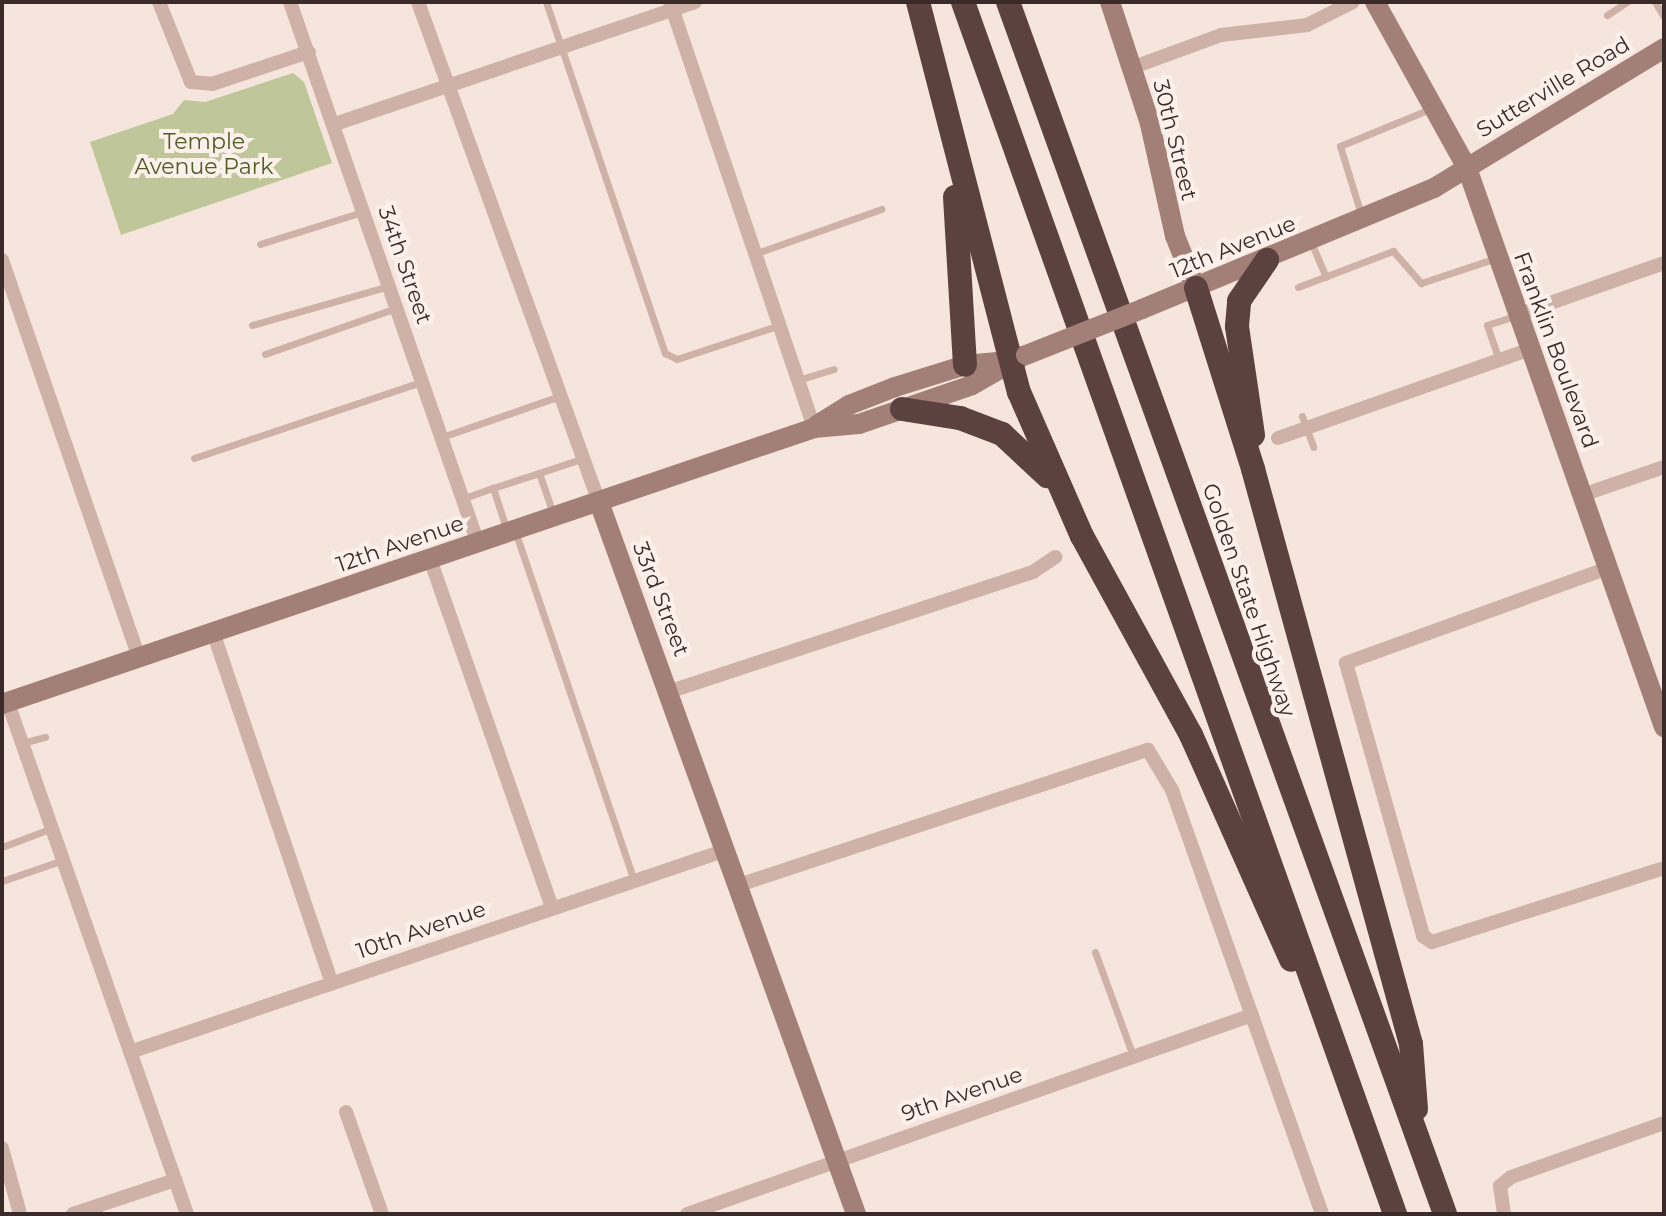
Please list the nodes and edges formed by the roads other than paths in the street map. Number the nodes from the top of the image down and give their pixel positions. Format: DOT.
graph roads {
  1 [pos="159,2"];
  2 [pos="290,2"];
  3 [pos="418,2"];
  4 [pos="546,2"];
  5 [pos="695,2"];
  6 [pos="918,2"];
  7 [pos="963,2"];
  8 [pos="1008,2"];
  9 [pos="1110,2"];
  10 [pos="1353,2"];
  11 [pos="1375,2"];
  12 [pos="1627,2"];
  13 [pos="1655,2"];
  14 [pos="671,6"];
  15 [pos="1607,15"];
  16 [pos="1664,17"];
  17 [pos="561,47"];
  18 [pos="1664,48"];
  19 [pos="309,52"];
  20 [pos="1131,68"];
  21 [pos="449,86"];
  22 [pos="1436,106"];
  23 [pos="335,124"];
  24 [pos="950,135"];
  25 [pos="1467,168"];
  26 [pos="881,209"];
  27 [pos="364,212"];
  28 [pos="1364,220"];
  29 [pos="1311,242"];
  30 [pos="260,244"];
  31 [pos="757,253"];
  32 [pos="1498,257"];
  33 [pos="2,260"];
  34 [pos="1267,260"];
  35 [pos="1664,263"];
  36 [pos="1326,277"];
  37 [pos="389,286"];
  38 [pos="1298,287"];
  39 [pos="1196,288"];
  40 [pos="396,308"];
  41 [pos="1519,314"];
  42 [pos="252,325"];
  43 [pos="781,325"];
  44 [pos="1531,349"];
  45 [pos="265,354"];
  46 [pos="1018,358"];
  47 [pos="1499,360"];
  48 [pos="965,365"];
  49 [pos="833,369"];
  50 [pos="801,379"];
  51 [pos="421,382"];
  52 [pos="557,397"];
  53 [pos="902,409"];
  54 [pos="1304,422"];
  55 [pos="814,428"];
  56 [pos="440,437"];
  57 [pos="1278,438"];
  58 [pos="1313,447"];
  59 [pos="194,458"];
  60 [pos="581,459"];
  61 [pos="1664,467"];
  62 [pos="1253,469"];
  63 [pos="539,473"];
  64 [pos="493,488"];
  65 [pos="1582,495"];
  66 [pos="1063,498"];
  67 [pos="462,499"];
  68 [pos="599,502"];
  69 [pos="554,517"];
  70 [pos="511,532"];
  71 [pos="478,543"];
  72 [pos="1055,557"];
  73 [pos="430,559"];
  74 [pos="1608,568"];
  75 [pos="213,632"];
  76 [pos="139,658"];
  77 [pos="1655,676"];
  78 [pos="671,691"];
  79 [pos="5,704"];
  80 [pos="1664,727"];
  81 [pos="45,737"];
  82 [pos="22,743"];
  83 [pos="52,828"];
  84 [pos="2,847"];
  85 [pos="726,850"];
  86 [pos="63,860"];
  87 [pos="1664,868"];
  88 [pos="2,881"];
  89 [pos="634,881"];
  90 [pos="739,885"];
  91 [pos="552,908"];
  92 [pos="1095,952"];
  93 [pos="332,983"];
  94 [pos="1252,1015"];
  95 [pos="130,1052"];
  96 [pos="1133,1056"];
  97 [pos="1354,1097"];
  98 [pos="346,1112"];
  99 [pos="1664,1123"];
  100 [pos="1419,1140"];
  101 [pos="2,1148"];
  102 [pos="837,1162"];
  103 [pos="175,1180"];
  104 [pos="20,1214"];
  105 [pos="73,1214"];
  106 [pos="187,1214"];
  107 [pos="382,1214"];
  108 [pos="687,1214"];
  109 [pos="856,1214"];
  110 [pos="1322,1214"];
  111 [pos="1395,1214"];
  112 [pos="1445,1214"];
  113 [pos="1504,1214"];
  1 -- 19 [label="street"];
  2 -- 19 [label="street, 34th Street"];
  3 -- 21 [label="street, 33rd Street"];
  4 -- 17 [label="lane"];
  5 -- 14 [label="street"];
  6 -- 24 [label="highway"];
  7 -- 97 [label="highway"];
  8 -- 100 [label="highway, Golden State Highway"];
  9 -- 20 [label="main road, 30th Street"];
  10 -- 20 [label="street"];
  11 -- 22 [label="main road, Franklin Boulevard"];
  12 -- 15 [label="lane"];
  13 -- 16 [label="lane"];
  14 -- 17 [label="street"];
  14 -- 31 [label="street"];
  17 -- 21 [label="street"];
  17 -- 43 [label="lane"];
  18 -- 25 [label="main road, Sutterville Road"];
  19 -- 23 [label="street, 34th Street"];
  20 -- 39 [label="main road, 30th Street"];
  21 -- 23 [label="street"];
  21 -- 52 [label="street, 33rd Street"];
  22 -- 25 [label="main road, Franklin Boulevard"];
  22 -- 28 [label="lane"];
  23 -- 27 [label="street, 34th Street"];
  24 -- 46 [label="highway"];
  24 -- 48 [label="highway"];
  25 -- 28 [label="main road, 12th Avenue"];
  25 -- 32 [label="main road, Franklin Boulevard"];
  26 -- 31 [label="lane"];
  27 -- 30 [label="lane"];
  27 -- 37 [label="street, 34th Street"];
  28 -- 29 [label="main road, 12th Avenue"];
  29 -- 34 [label="main road, 12th Avenue"];
  29 -- 36 [label="lane"];
  31 -- 43 [label="street"];
  32 -- 36 [label="lane"];
  32 -- 41 [label="main road, Franklin Boulevard"];
  33 -- 76 [label="street"];
  34 -- 39 [label="main road, 12th Avenue"];
  34 -- 62 [label="highway"];
  35 -- 41 [label="street"];
  36 -- 38 [label="lane"];
  37 -- 40 [label="street, 34th Street"];
  37 -- 42 [label="lane"];
  39 -- 46 [label="main road, 12th Avenue, bridge"];
  39 -- 62 [label="highway"];
  40 -- 45 [label="lane"];
  40 -- 51 [label="street, 34th Street"];
  41 -- 44 [label="main road, Franklin Boulevard"];
  41 -- 47 [label="lane"];
  43 -- 50 [label="street"];
  44 -- 47 [label="street"];
  44 -- 65 [label="main road, Franklin Boulevard"];
  46 -- 48 [label="main road, 12th Avenue"];
  46 -- 53 [label="main road, 12th Avenue"];
  46 -- 66 [label="highway"];
  47 -- 54 [label="street"];
  48 -- 55 [label="main road, 12th Avenue"];
  49 -- 50 [label="lane"];
  50 -- 55 [label="street"];
  51 -- 56 [label="street, 34th Street"];
  51 -- 59 [label="lane"];
  52 -- 56 [label="lane"];
  52 -- 60 [label="street, 33rd Street"];
  53 -- 55 [label="main road, 12th Avenue"];
  53 -- 66 [label="highway"];
  54 -- 57 [label="street"];
  54 -- 58 [label="lane"];
  55 -- 68 [label="main road, 12th Avenue"];
  56 -- 67 [label="street, 34th Street"];
  60 -- 63 [label="lane"];
  60 -- 68 [label="street, 33rd Street"];
  61 -- 65 [label="street"];
  62 -- 100 [label="highway"];
  63 -- 64 [label="lane"];
  63 -- 69 [label="lane"];
  64 -- 67 [label="lane"];
  64 -- 70 [label="lane"];
  65 -- 74 [label="main road, Franklin Boulevard"];
  66 -- 97 [label="highway"];
  67 -- 71 [label="street, 34th Street"];
  68 -- 69 [label="main road, 12th Avenue"];
  68 -- 78 [label="main road, 33rd Street"];
  69 -- 70 [label="main road, 12th Avenue"];
  70 -- 71 [label="main road, 12th Avenue"];
  70 -- 89 [label="lane"];
  71 -- 73 [label="main road, 12th Avenue"];
  72 -- 78 [label="street"];
  73 -- 75 [label="main road, 12th Avenue"];
  73 -- 91 [label="street"];
  74 -- 77 [label="main road, Franklin Boulevard"];
  74 -- 87 [label="street"];
  75 -- 76 [label="main road, 12th Avenue"];
  75 -- 93 [label="street"];
  76 -- 79 [label="main road, 12th Avenue"];
  77 -- 80 [label="main road, Franklin Boulevard"];
  78 -- 85 [label="main road, 33rd Street"];
  79 -- 82 [label="street"];
  81 -- 82 [label="lane"];
  82 -- 83 [label="street"];
  83 -- 84 [label="lane"];
  83 -- 86 [label="street"];
  85 -- 89 [label="street, 10th Avenue"];
  85 -- 90 [label="main road, 33rd Street"];
  86 -- 88 [label="lane"];
  86 -- 95 [label="street"];
  89 -- 91 [label="street, 10th Avenue"];
  90 -- 94 [label="street"];
  90 -- 102 [label="main road, 33rd Street"];
  91 -- 93 [label="street, 10th Avenue"];
  92 -- 96 [label="lane"];
  93 -- 95 [label="street, 10th Avenue"];
  94 -- 96 [label="street, 9th Avenue"];
  94 -- 110 [label="street"];
  95 -- 103 [label="street"];
  96 -- 102 [label="street, 9th Avenue"];
  97 -- 111 [label="highway"];
  98 -- 107 [label="street"];
  99 -- 113 [label="street"];
  100 -- 112 [label="highway, Golden State Highway"];
  101 -- 104 [label="street"];
  102 -- 108 [label="street, 9th Avenue"];
  102 -- 109 [label="main road, 33rd Street"];
  103 -- 105 [label="street"];
  103 -- 106 [label="street"];
}
